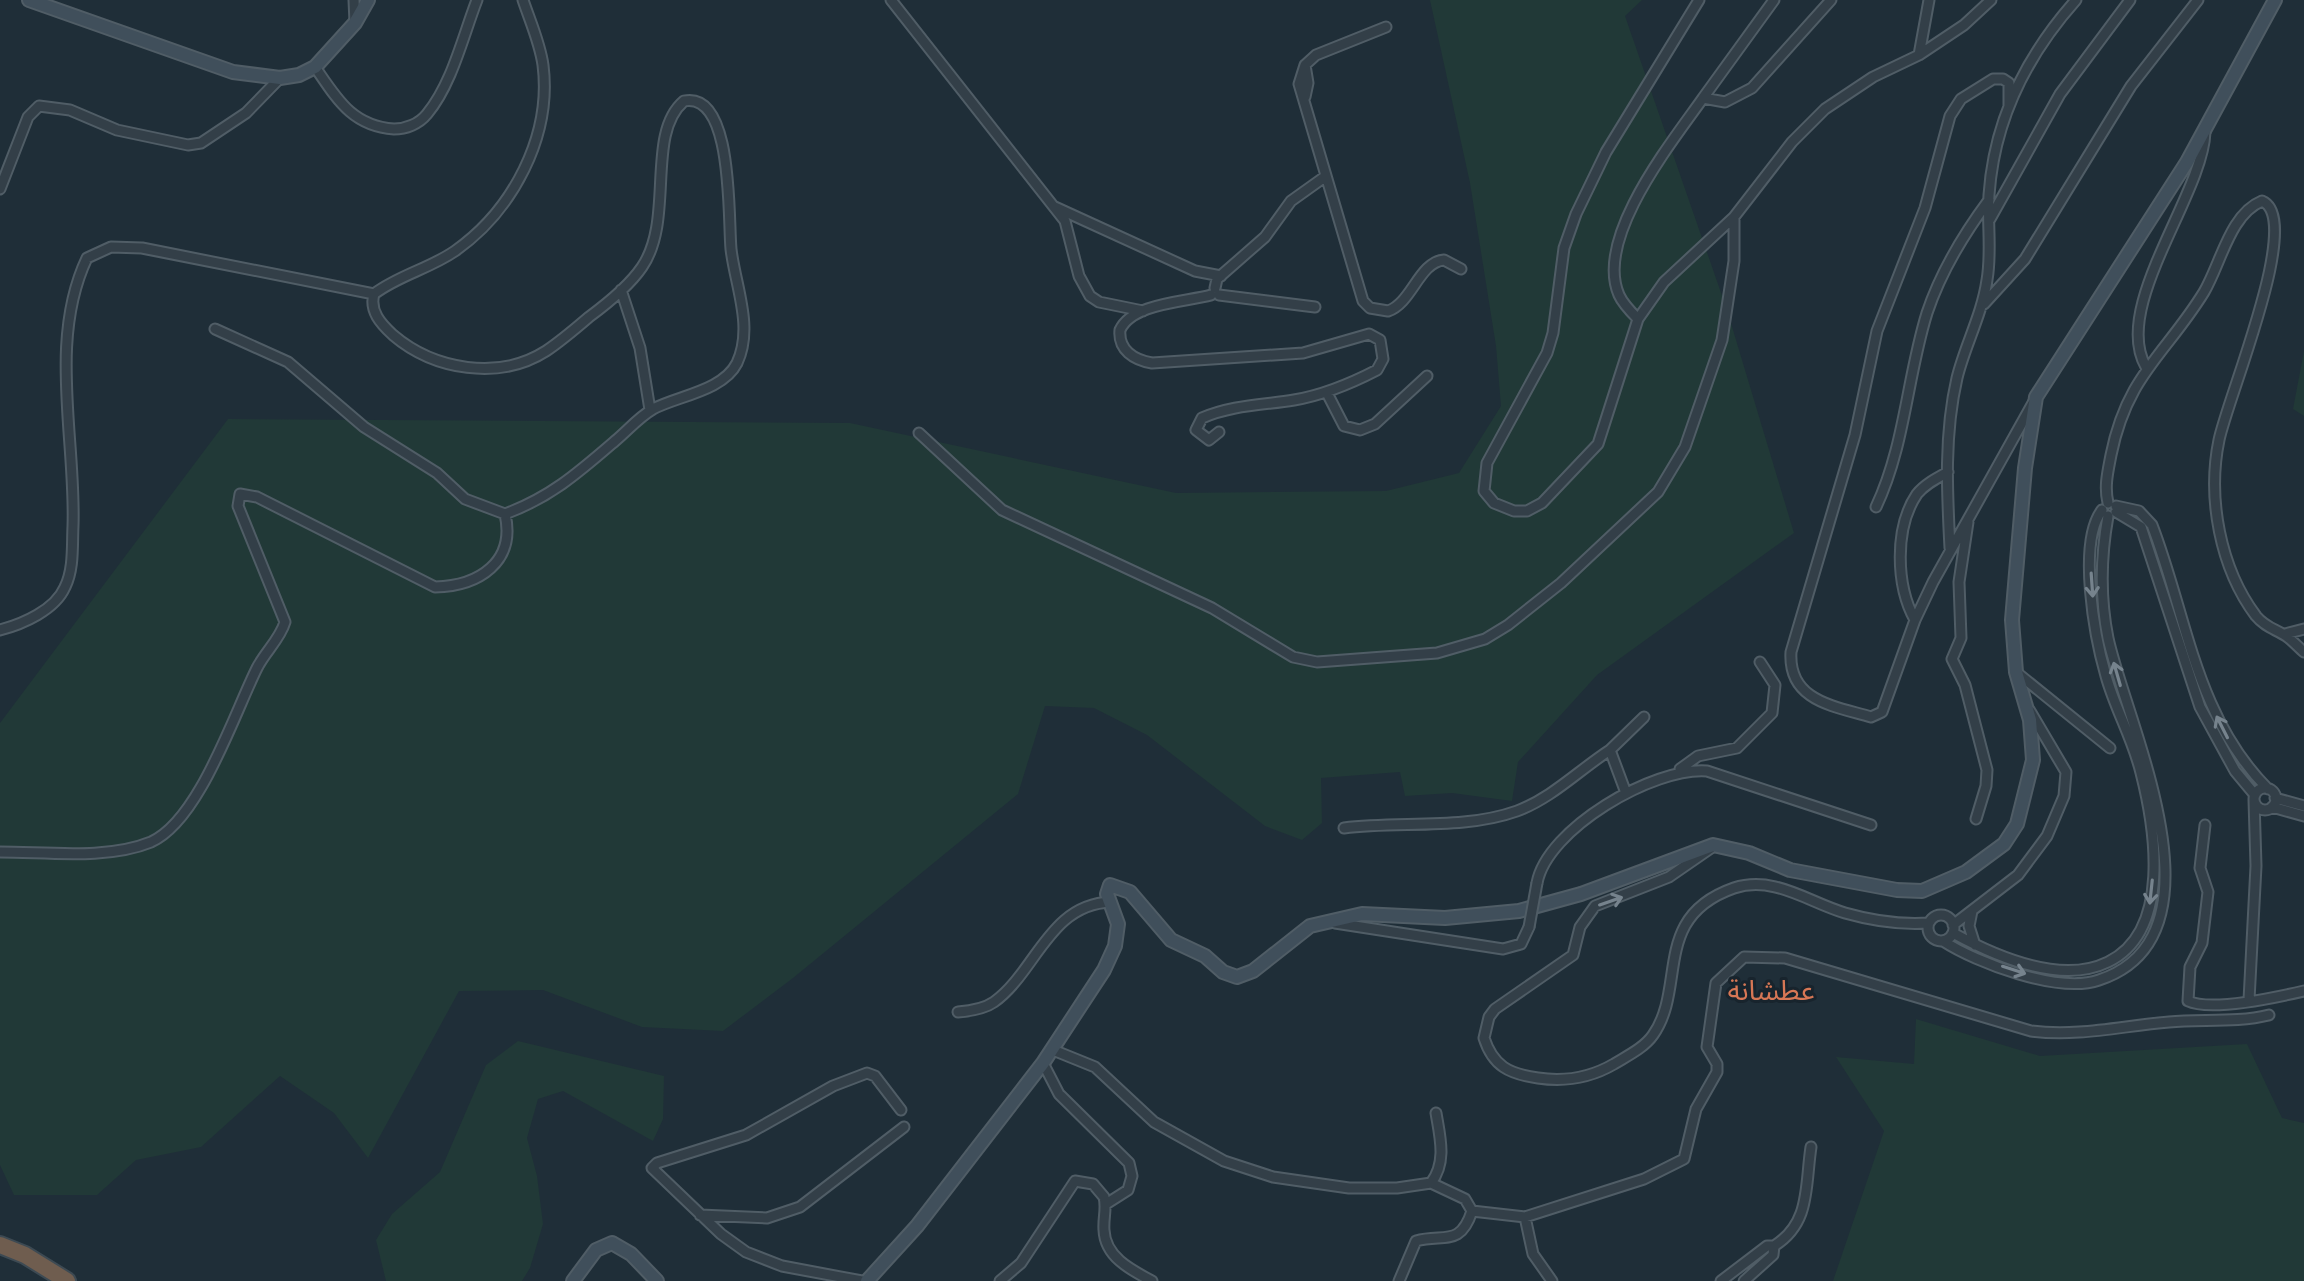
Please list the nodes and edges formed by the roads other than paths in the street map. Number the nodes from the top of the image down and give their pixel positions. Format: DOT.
graph roads {
  1 [pos="29,0"];
  2 [pos="354,0"];
  3 [pos="368,0"];
  4 [pos="477,0"];
  5 [pos="523,0"];
  6 [pos="891,0"];
  7 [pos="1699,0"];
  8 [pos="1774,0"];
  9 [pos="1831,0"];
  10 [pos="1929,0"];
  11 [pos="1991,0"];
  12 [pos="2076,0"];
  13 [pos="2130,0"];
  14 [pos="2198,0"];
  15 [pos="2275,0"];
  16 [pos="355,23"];
  17 [pos="1386,27"];
  18 [pos="1919,55"];
  19 [pos="315,67"];
  20 [pos="280,78"];
  21 [pos="1703,98"];
  22 [pos="2009,106"];
  23 [pos="2205,129"];
  24 [pos="1326,176"];
  25 [pos="0,189"];
  26 [pos="1989,200"];
  27 [pos="1055,207"];
  28 [pos="2284,212"];
  29 [pos="1734,217"];
  30 [pos="1990,219"];
  31 [pos="1461,269"];
  32 [pos="1221,276"];
  33 [pos="621,290"];
  34 [pos="1215,293"];
  35 [pos="374,294"];
  36 [pos="1315,307"];
  37 [pos="1982,307"];
  38 [pos="1143,311"];
  39 [pos="1638,319"];
  40 [pos="215,329"];
  41 [pos="2257,357"];
  42 [pos="2146,367"];
  43 [pos="1427,376"];
  44 [pos="1327,393"];
  45 [pos="2036,397"];
  46 [pos="650,410"];
  47 [pos="1219,432"];
  48 [pos="919,433"];
  49 [pos="1948,472"];
  50 [pos="1876,507"];
  51 [pos="2110,509"];
  52 [pos="505,514"];
  53 [pos="1969,516"];
  54 [pos="1950,549"];
  55 [pos="2091,557"];
  56 [pos="2103,559"];
  57 [pos="2174,616"];
  58 [pos="1915,620"];
  59 [pos="2304,629"];
  60 [pos="0,630"];
  61 [pos="2285,634"];
  62 [pos="2103,639"];
  63 [pos="2304,652"];
  64 [pos="1760,662"];
  65 [pos="2016,672"];
  66 [pos="2026,705"];
  67 [pos="1644,717"];
  68 [pos="2110,748"];
  69 [pos="1610,750"];
  70 [pos="1677,771"];
  71 [pos="2268,789"];
  72 [pos="1626,793"];
  73 [pos="2254,797"];
  74 [pos="2272,805"];
  75 [pos="2304,806"];
  76 [pos="2304,816"];
  77 [pos="1976,819"];
  78 [pos="1871,825"];
  79 [pos="2205,825"];
  80 [pos="1344,828"];
  81 [pos="2256,832"];
  82 [pos="1713,845"];
  83 [pos="0,852"];
  84 [pos="1111,902"];
  85 [pos="1970,912"];
  86 [pos="1328,922"];
  87 [pos="1929,923"];
  88 [pos="1898,924"];
  89 [pos="1951,925"];
  90 [pos="1930,935"];
  91 [pos="1943,941"];
  92 [pos="1975,945"];
  93 [pos="2304,991"];
  94 [pos="2249,1000"];
  95 [pos="958,1012"];
  96 [pos="2269,1015"];
  97 [pos="1053,1050"];
  98 [pos="1043,1063"];
  99 [pos="901,1110"];
  100 [pos="1436,1113"];
  101 [pos="904,1127"];
  102 [pos="1811,1147"];
  103 [pos="1431,1183"];
  104 [pos="1106,1204"];
  105 [pos="1472,1211"];
  106 [pos="700,1215"];
  107 [pos="1525,1217"];
  108 [pos="0,1245"];
  109 [pos="1774,1246"];
  110 [pos="67,1281"];
  111 [pos="573,1281"];
  112 [pos="657,1281"];
  113 [pos="864,1281"];
  114 [pos="1000,1281"];
  115 [pos="1152,1281"];
  116 [pos="1399,1281"];
  117 [pos="1552,1281"];
  118 [pos="1721,1281"];
  119 [pos="1744,1281"];
  1 -- 20 [label="main road"];
  2 -- 16 [label="street"];
  3 -- 16 [label="main road"];
  4 -- 19 [label="street"];
  5 -- 35 [label="street"];
  6 -- 27 [label="street"];
  7 -- 39 [label="street"];
  8 -- 21 [label="street"];
  9 -- 21 [label="street"];
  10 -- 18 [label="street"];
  11 -- 18 [label="street"];
  12 -- 22 [label="street"];
  13 -- 30 [label="street"];
  14 -- 37 [label="street"];
  15 -- 23 [label="main road"];
  16 -- 19 [label="main road"];
  17 -- 24 [label="street"];
  18 -- 29 [label="street"];
  19 -- 20 [label="main road"];
  20 -- 25 [label="street"];
  21 -- 39 [label="street"];
  22 -- 26 [label="street"];
  22 -- 58 [label="street"];
  23 -- 42 [label="street"];
  23 -- 45 [label="main road"];
  24 -- 31 [label="street"];
  24 -- 32 [label="street"];
  26 -- 30 [label="street"];
  26 -- 50 [label="street"];
  27 -- 32 [label="street"];
  27 -- 38 [label="street"];
  28 -- 42 [label="street"];
  29 -- 39 [label="street"];
  29 -- 48 [label="street"];
  30 -- 37 [label="street"];
  32 -- 34 [label="street"];
  33 -- 35 [label="street"];
  33 -- 46 [label="street"];
  33 -- 46 [label="street"];
  34 -- 36 [label="street"];
  34 -- 38 [label="street"];
  35 -- 60 [label="street"];
  37 -- 49 [label="street"];
  38 -- 44 [label="street"];
  40 -- 52 [label="street"];
  41 -- 61 [label="street"];
  42 -- 51 [label="street"];
  43 -- 44 [label="street"];
  44 -- 47 [label="street"];
  45 -- 53 [label="street"];
  45 -- 65 [label="main road"];
  46 -- 52 [label="street"];
  49 -- 54 [label="street"];
  49 -- 58 [label="street"];
  51 -- 55 [label="street"];
  51 -- 56 [label="street"];
  51 -- 57 [label="street"];
  52 -- 83 [label="street"];
  53 -- 54 [label="street"];
  53 -- 77 [label="street"];
  54 -- 58 [label="street"];
  55 -- 56 [label="street"];
  55 -- 62 [label="street, one-way"];
  56 -- 62 [label="street"];
  71 -- 57 [label="street, one-way"];
  57 -- 73 [label="street"];
  59 -- 61 [label="street"];
  61 -- 63 [label="street"];
  91 -- 62 [label="street, one-way"];
  62 -- 92 [label="street, one-way"];
  64 -- 70 [label="street"];
  65 -- 66 [label="main road"];
  65 -- 68 [label="street"];
  66 -- 82 [label="main road"];
  66 -- 85 [label="street"];
  67 -- 69 [label="street"];
  69 -- 72 [label="street"];
  69 -- 80 [label="street"];
  70 -- 72 [label="street"];
  70 -- 78 [label="street"];
  71 -- 73 [label="street"];
  71 -- 74 [label="street"];
  72 -- 86 [label="street, bridge"];
  73 -- 74 [label="street"];
  73 -- 81 [label="street"];
  74 -- 75 [label="street"];
  74 -- 76 [label="street"];
  74 -- 81 [label="street"];
  79 -- 94 [label="street"];
  81 -- 94 [label="street"];
  82 -- 86 [label="main road"];
  88 -- 82 [label="street, one-way"];
  84 -- 86 [label="main road"];
  84 -- 95 [label="street"];
  84 -- 97 [label="main road"];
  85 -- 89 [label="street"];
  85 -- 92 [label="street"];
  87 -- 88 [label="street"];
  87 -- 89 [label="street"];
  87 -- 90 [label="street"];
  88 -- 90 [label="street"];
  89 -- 91 [label="street"];
  89 -- 92 [label="street"];
  90 -- 91 [label="street"];
  93 -- 94 [label="street"];
  96 -- 107 [label="street"];
  97 -- 98 [label="main road"];
  97 -- 103 [label="street"];
  98 -- 104 [label="street"];
  98 -- 113 [label="main road"];
  99 -- 106 [label="street"];
  100 -- 103 [label="street"];
  101 -- 106 [label="street"];
  102 -- 109 [label="street"];
  103 -- 105 [label="street"];
  104 -- 114 [label="street"];
  104 -- 115 [label="street"];
  105 -- 107 [label="street"];
  105 -- 116 [label="street"];
  106 -- 113 [label="street"];
  107 -- 117 [label="street"];
  108 -- 110 [label="highway"];
  109 -- 118 [label="street"];
  109 -- 119 [label="street"];
  111 -- 112 [label="main road"];
}
